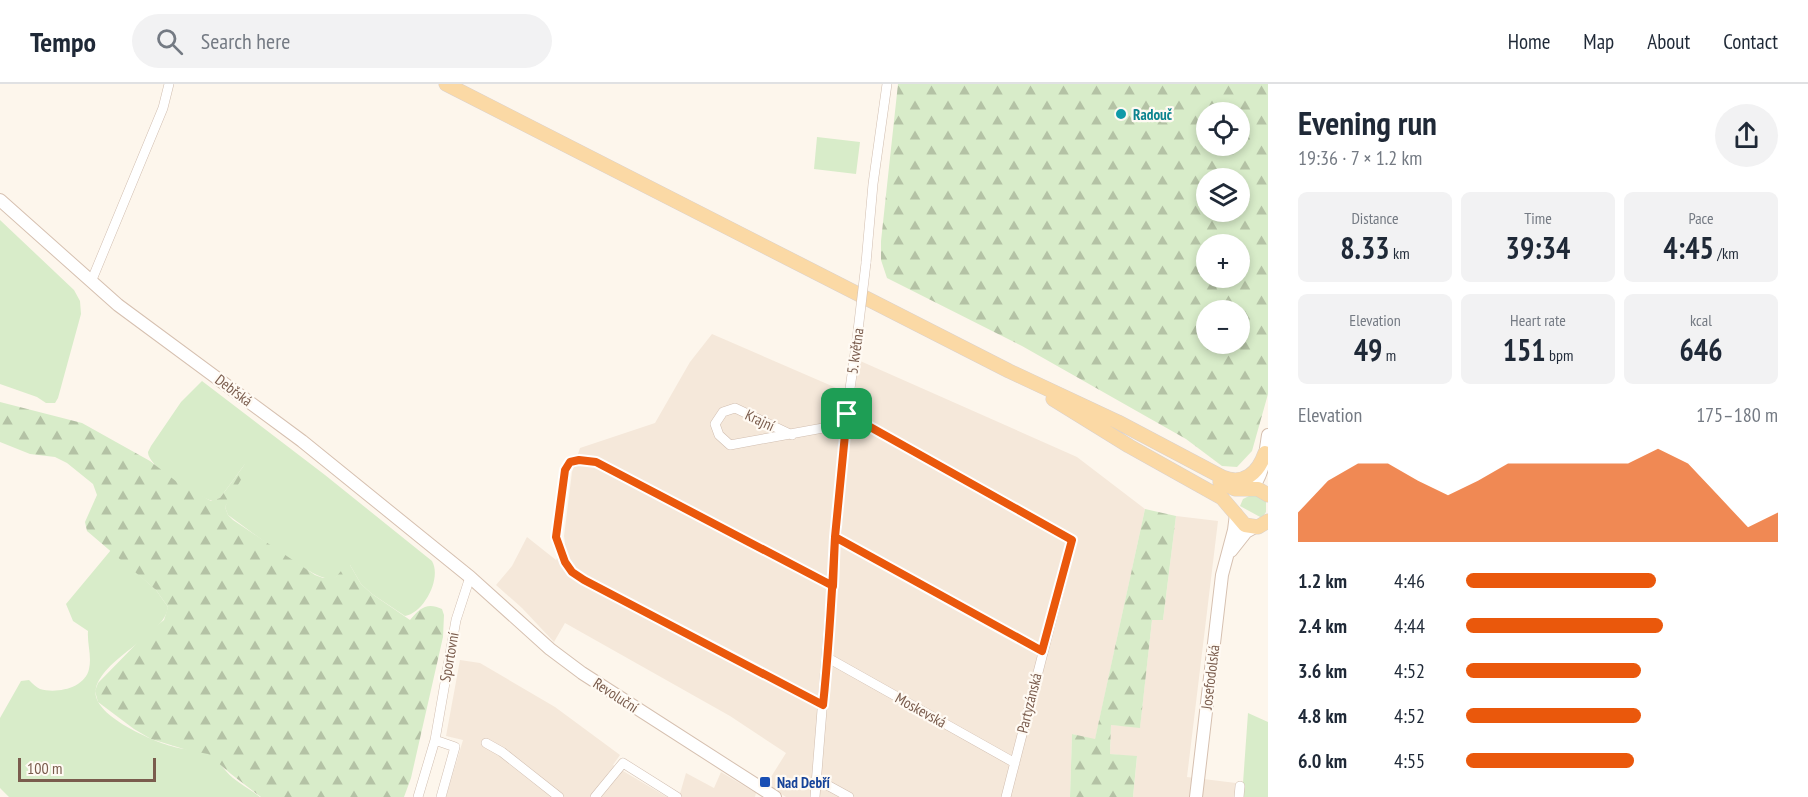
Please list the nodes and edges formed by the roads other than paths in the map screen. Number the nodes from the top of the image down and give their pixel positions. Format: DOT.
graph roads {
  1 [pos="169,84"];
  2 [pos="446,84"];
  3 [pos="887,84"];
  4 [pos="0,200"];
  5 [pos="91,282"];
  6 [pos="1009,371"];
  7 [pos="847,414"];
  8 [pos="845,424"];
  9 [pos="792,435"];
  10 [pos="1268,435"];
  11 [pos="1176,453"];
  12 [pos="1265,453"];
  13 [pos="1268,478"];
  14 [pos="1250,489"];
  15 [pos="1268,495"];
  16 [pos="1235,513"];
  17 [pos="1262,526"];
  18 [pos="835,537"];
  19 [pos="1227,557"];
  20 [pos="470,577"];
  21 [pos="833,586"];
  22 [pos="1042,651"];
  23 [pos="828,658"];
  24 [pos="823,705"];
  25 [pos="435,740"];
  26 [pos="486,743"];
  27 [pos="1015,763"];
  28 [pos="818,780"];
  29 [pos="1239,786"];
  30 [pos="418,797"];
  31 [pos="441,797"];
  32 [pos="559,797"];
  33 [pos="595,797"];
  34 [pos="677,797"];
  35 [pos="775,797"];
  36 [pos="815,797"];
  37 [pos="849,797"];
  38 [pos="1006,797"];
  39 [pos="1196,797"];
  40 [pos="1239,797"];
  1 -- 5 [label="street"];
  2 -- 6 [label="main road"];
  3 -- 7 [label="street, 5. května, bridge"];
  4 -- 5 [label="main road, Debřská"];
  5 -- 20 [label="main road, Debřská"];
  6 -- 11 [label="main road"];
  6 -- 16 [label="main road"];
  7 -- 8 [label="street, 5. května"];
  7 -- 22 [label="street, Partyzánská"];
  8 -- 9 [label="street, Krajní"];
  8 -- 18 [label="street, 5. května"];
  9 -- 9 [label="street, Krajní"];
  10 -- 12 [label="main road"];
  11 -- 12 [label="main road"];
  11 -- 14 [label="main road"];
  12 -- 13 [label="main road"];
  12 -- 14 [label="main road"];
  14 -- 15 [label="main road"];
  14 -- 16 [label="main road"];
  16 -- 17 [label="main road"];
  16 -- 19 [label="main road, Josefodolská"];
  17 -- 19 [label="main road, Josefodolská"];
  18 -- 21 [label="street, 5. května"];
  18 -- 22 [label="street"];
  19 -- 39 [label="main road, Josefodolská"];
  20 -- 25 [label="street, Sportovní"];
  20 -- 35 [label="main road, Revoluční"];
  21 -- 23 [label="street, 5. května"];
  21 -- 24 [label="street"];
  22 -- 27 [label="street, Partyzánská"];
  23 -- 24 [label="street, 5. května"];
  23 -- 27 [label="street, Moskevská"];
  24 -- 28 [label="street, 5. května"];
  25 -- 30 [label="street, Sportovní"];
  25 -- 31 [label="street"];
  26 -- 32 [label="street"];
  27 -- 38 [label="street, Partyzánská"];
  28 -- 36 [label="street, 5. května"];
  28 -- 37 [label="street"];
  29 -- 40 [label="street"];
  33 -- 34 [label="street"];
}
